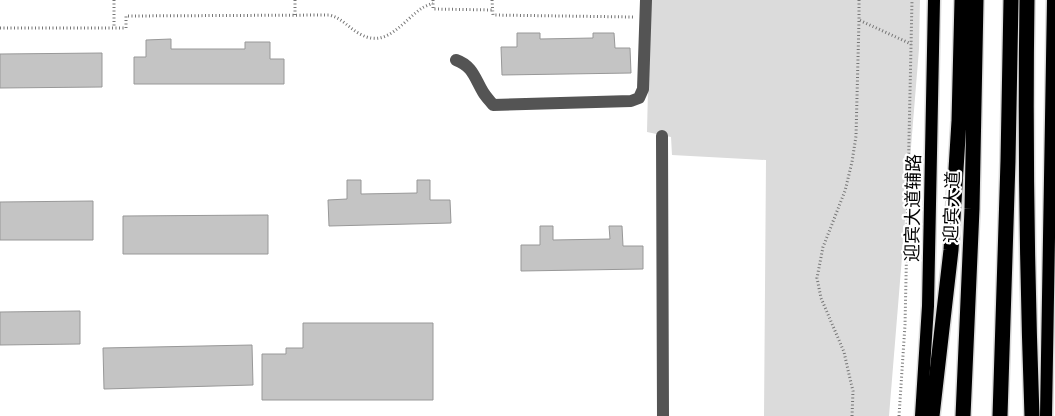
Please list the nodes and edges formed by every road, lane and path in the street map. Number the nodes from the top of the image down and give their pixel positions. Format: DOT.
graph roads {
  1 [pos="114,0"];
  2 [pos="295,0"];
  3 [pos="492,0"];
  4 [pos="646,0"];
  5 [pos="859,0"];
  6 [pos="912,0"];
  7 [pos="934,0"];
  8 [pos="962,0"];
  9 [pos="976,0"];
  10 [pos="1011,0"];
  11 [pos="1027,0"];
  12 [pos="1053,0"];
  13 [pos="433,2"];
  14 [pos="492,10"];
  15 [pos="295,15"];
  16 [pos="646,17"];
  17 [pos="859,20"];
  18 [pos="0,28"];
  19 [pos="114,28"];
  20 [pos="911,44"];
  21 [pos="456,60"];
  22 [pos="662,136"];
  23 [pos="663,416"];
  24 [pos="852,416"];
  25 [pos="899,416"];
  26 [pos="921,416"];
  27 [pos="932,416"];
  28 [pos="963,416"];
  29 [pos="1000,416"];
  30 [pos="1032,416"];
  31 [pos="1046,416"];
  1 -- 19 [label="path"];
  2 -- 15 [label="path"];
  3 -- 14 [label="path"];
  4 -- 16 [label="street"];
  5 -- 17 [label="path"];
  6 -- 20 [label="path"];
  7 -- 26 [label="main road, 迎宾大道辅路"];
  8 -- 27 [label="highway"];
  9 -- 28 [label="highway, 迎宾大道"];
  10 -- 29 [label="highway"];
  11 -- 30 [label="highway"];
  12 -- 31 [label="main road"];
  13 -- 14 [label="path"];
  13 -- 15 [label="path"];
  14 -- 16 [label="path"];
  15 -- 19 [label="path"];
  16 -- 21 [label="street"];
  17 -- 20 [label="path"];
  17 -- 24 [label="path"];
  18 -- 19 [label="path"];
  20 -- 25 [label="path"];
  22 -- 23 [label="street"];
}
